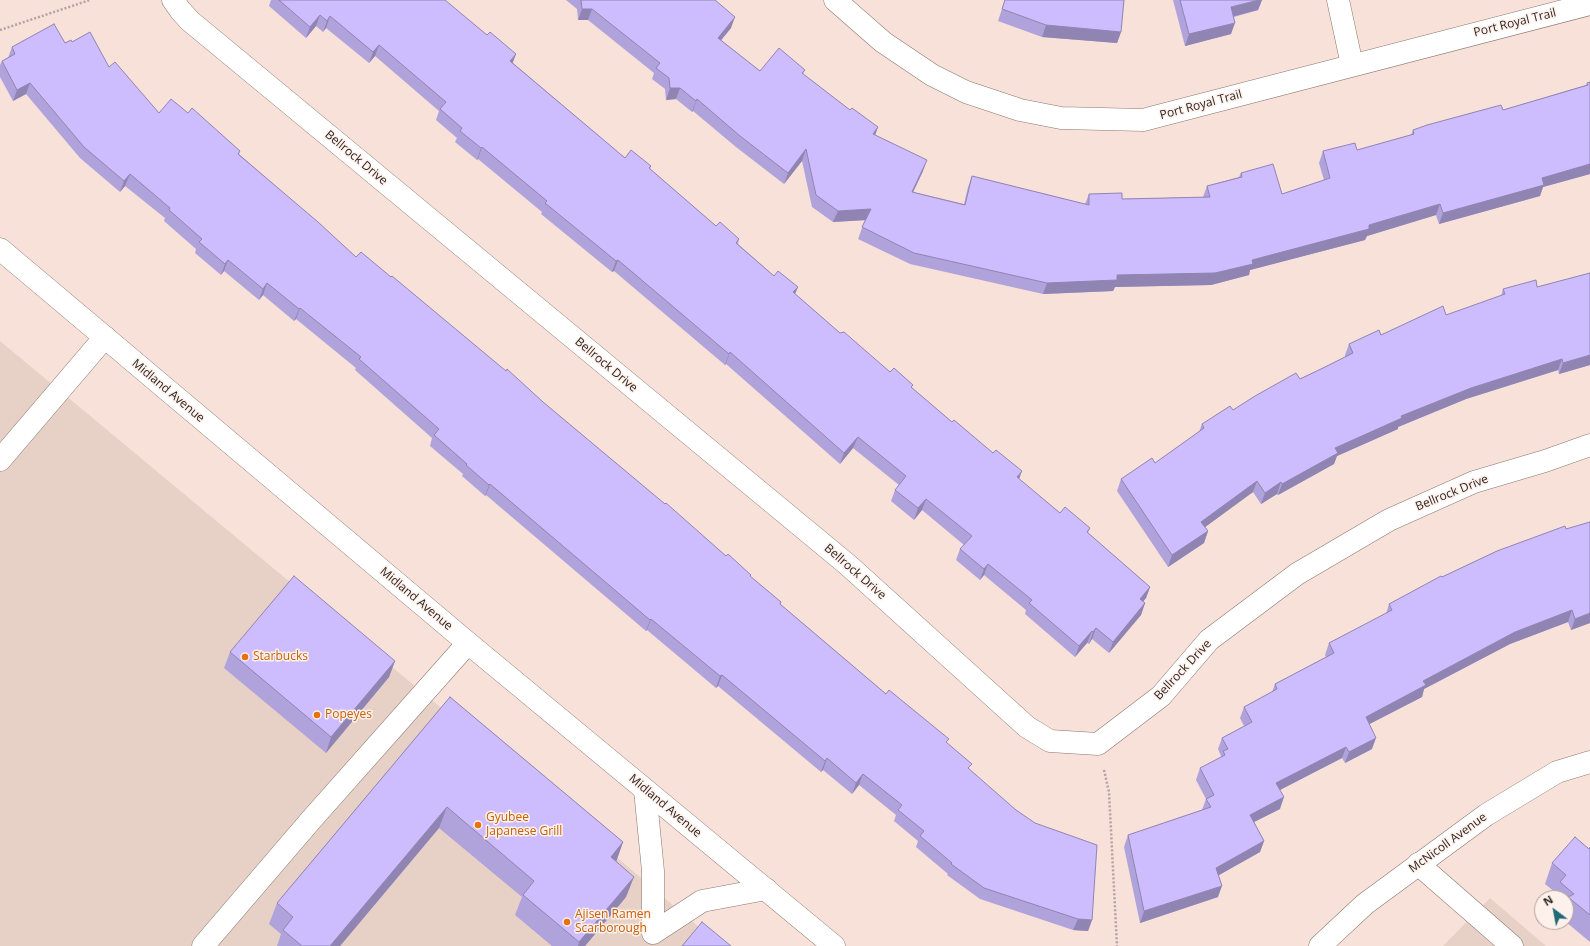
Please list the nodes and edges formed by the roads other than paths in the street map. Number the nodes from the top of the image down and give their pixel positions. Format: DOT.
graph roads {
  1 [pos="173,0"];
  2 [pos="835,0"];
  3 [pos="1338,0"];
  4 [pos="1590,4"];
  5 [pos="1352,65"];
  6 [pos="0,249"];
  7 [pos="105,337"];
  8 [pos="1590,445"];
  9 [pos="0,460"];
  10 [pos="468,643"];
  11 [pos="1590,762"];
  12 [pos="645,790"];
  13 [pos="1418,864"];
  14 [pos="766,889"];
  15 [pos="203,946"];
  16 [pos="834,946"];
  17 [pos="1320,946"];
  18 [pos="1512,946"];
  1 -- 8 [label="street, Bellrock Drive"];
  2 -- 5 [label="street, Port Royal Trail"];
  3 -- 5 [label="street"];
  4 -- 5 [label="street, Port Royal Trail"];
  6 -- 7 [label="street, Midland Avenue"];
  7 -- 9 [label="street"];
  7 -- 10 [label="street, Midland Avenue"];
  10 -- 12 [label="street, Midland Avenue"];
  10 -- 15 [label="street"];
  11 -- 13 [label="street, McNicoll Avenue"];
  12 -- 14 [label="street, Midland Avenue"];
  12 -- 14 [label="street"];
  13 -- 17 [label="street, McNicoll Avenue"];
  13 -- 18 [label="street"];
  14 -- 16 [label="street, Midland Avenue"];
}
